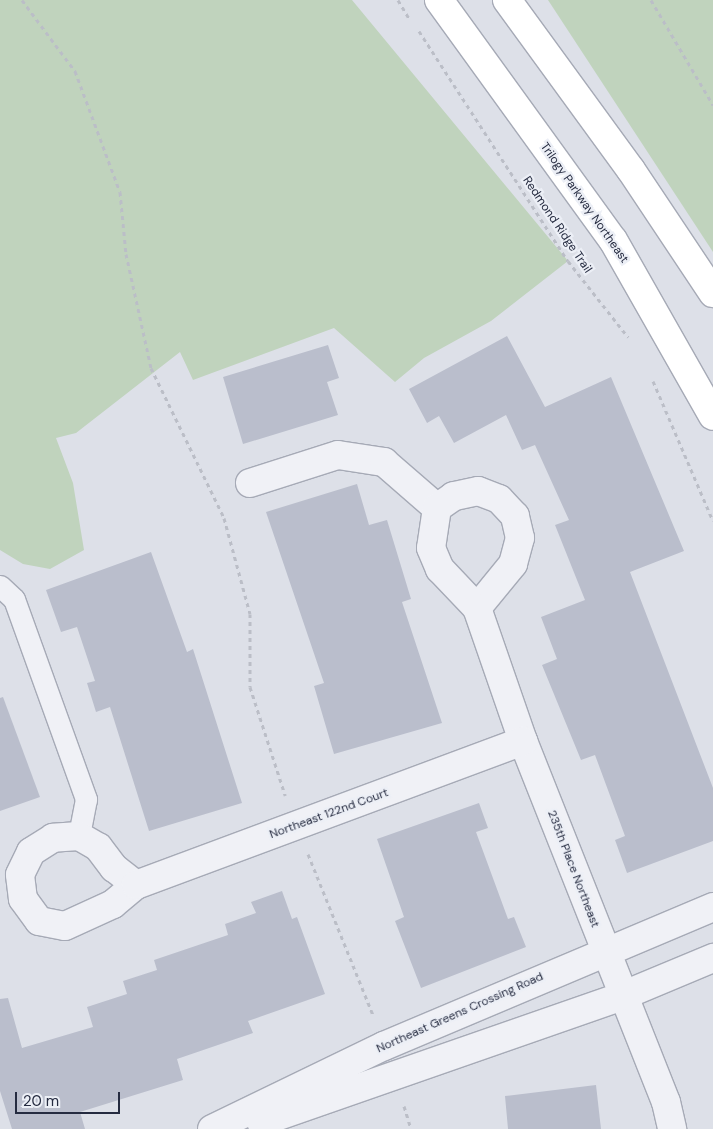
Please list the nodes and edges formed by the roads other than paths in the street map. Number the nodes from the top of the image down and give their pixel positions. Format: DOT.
graph roads {
  1 [pos="439,0"];
  2 [pos="507,0"];
  3 [pos="713,293"];
  4 [pos="713,416"];
  5 [pos="250,483"];
  6 [pos="437,508"];
  7 [pos="0,586"];
  8 [pos="477,608"];
  9 [pos="522,741"];
  10 [pos="79,836"];
  11 [pos="136,885"];
  12 [pos="713,907"];
  13 [pos="604,950"];
  14 [pos="713,958"];
  15 [pos="622,996"];
  16 [pos="212,1129"];
  17 [pos="241,1129"];
  18 [pos="672,1129"];
  1 -- 4 [label="street, Trilogy Parkway Northeast"];
  2 -- 3 [label="street"];
  5 -- 6 [label="street"];
  6 -- 8 [label="street, 235th Place Northeast"];
  6 -- 8 [label="street"];
  7 -- 10 [label="lane"];
  8 -- 9 [label="street, 235th Place Northeast"];
  9 -- 11 [label="street, Northeast 122nd Court"];
  9 -- 13 [label="street, 235th Place Northeast"];
  10 -- 11 [label="street"];
  10 -- 11 [label="street, Northeast 122nd Court"];
  12 -- 13 [label="street, Northeast Greens Crossing Road"];
  13 -- 15 [label="street, 235th Place Northeast"];
  13 -- 16 [label="street, Northeast Greens Crossing Road"];
  14 -- 15 [label="street"];
  15 -- 17 [label="street"];
  15 -- 18 [label="street, 235th Place Northeast"];
}
